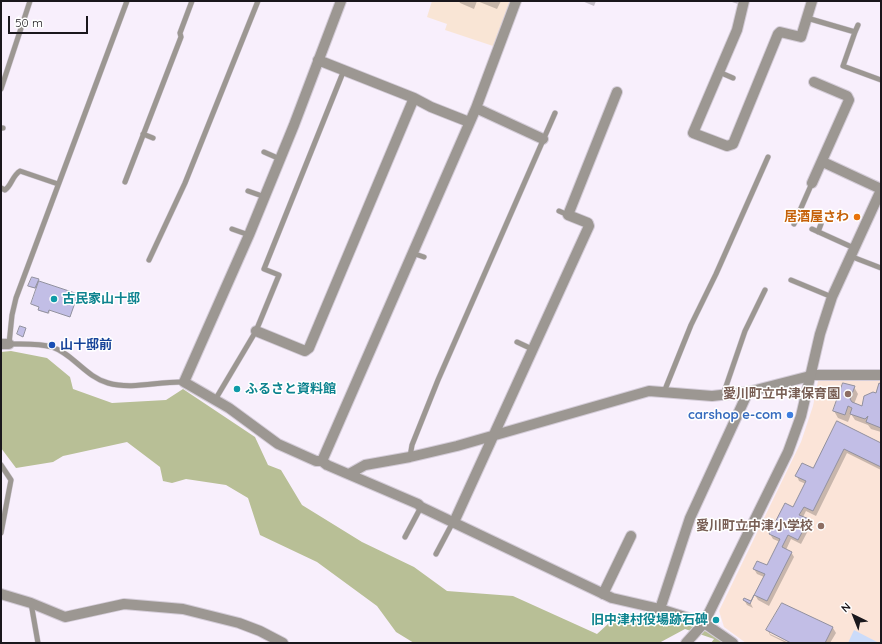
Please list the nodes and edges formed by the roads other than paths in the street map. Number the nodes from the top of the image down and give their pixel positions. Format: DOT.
graph roads {
  1 [pos="30,1"];
  2 [pos="126,1"];
  3 [pos="192,1"];
  4 [pos="258,1"];
  5 [pos="341,1"];
  6 [pos="516,1"];
  7 [pos="744,1"];
  8 [pos="812,1"];
  9 [pos="807,18"];
  10 [pos="858,25"];
  11 [pos="855,32"];
  12 [pos="318,60"];
  13 [pos="344,70"];
  14 [pos="719,72"];
  15 [pos="733,78"];
  16 [pos="881,80"];
  17 [pos="814,82"];
  18 [pos="1,89"];
  19 [pos="414,98"];
  20 [pos="617,99"];
  21 [pos="476,108"];
  22 [pos="555,113"];
  23 [pos="469,122"];
  24 [pos="143,134"];
  25 [pos="153,138"];
  26 [pos="543,139"];
  27 [pos="264,152"];
  28 [pos="768,157"];
  29 [pos="280,159"];
  30 [pos="823,162"];
  31 [pos="125,182"];
  32 [pos="812,183"];
  33 [pos="58,184"];
  34 [pos="1,188"];
  35 [pos="248,190"];
  36 [pos="881,190"];
  37 [pos="265,197"];
  38 [pos="794,224"];
  39 [pos="821,224"];
  40 [pos="232,229"];
  41 [pos="812,229"];
  42 [pos="818,232"];
  43 [pos="249,235"];
  44 [pos="852,252"];
  45 [pos="412,253"];
  46 [pos="424,257"];
  47 [pos="149,260"];
  48 [pos="881,268"];
  49 [pos="792,280"];
  50 [pos="765,290"];
  51 [pos="832,297"];
  52 [pos="256,331"];
  53 [pos="517,342"];
  54 [pos="5,344"];
  55 [pos="532,349"];
  56 [pos="881,375"];
  57 [pos="810,377"];
  58 [pos="184,382"];
  59 [pos="664,392"];
  60 [pos="748,392"];
  61 [pos="723,395"];
  62 [pos="216,400"];
  63 [pos="495,436"];
  64 [pos="410,457"];
  65 [pos="322,461"];
  66 [pos="1,464"];
  67 [pos="349,474"];
  68 [pos="421,507"];
  69 [pos="453,522"];
  70 [pos="1,533"];
  71 [pos="405,537"];
  72 [pos="626,540"];
  73 [pos="435,552"];
  74 [pos="1,594"];
  75 [pos="603,594"];
  76 [pos="31,603"];
  77 [pos="660,609"];
  78 [pos="704,623"];
  79 [pos="38,643"];
  80 [pos="283,643"];
  81 [pos="686,643"];
  82 [pos="733,643"];
  1 -- 18 [label="lane"];
  2 -- 33 [label="lane"];
  3 -- 24 [label="lane"];
  4 -- 47 [label="lane"];
  5 -- 12 [label="street"];
  6 -- 21 [label="street"];
  7 -- 14 [label="street"];
  8 -- 9 [label="street"];
  9 -- 11 [label="lane"];
  9 -- 14 [label="street"];
  10 -- 11 [label="lane"];
  11 -- 16 [label="lane"];
  12 -- 13 [label="street"];
  12 -- 29 [label="street"];
  13 -- 19 [label="street"];
  13 -- 52 [label="lane"];
  14 -- 15 [label="lane"];
  17 -- 30 [label="street"];
  19 -- 23 [label="street"];
  19 -- 52 [label="street"];
  20 -- 55 [label="street"];
  21 -- 23 [label="street"];
  21 -- 26 [label="street"];
  22 -- 26 [label="lane"];
  23 -- 45 [label="street"];
  24 -- 25 [label="lane"];
  24 -- 31 [label="lane"];
  26 -- 64 [label="lane"];
  27 -- 29 [label="lane"];
  28 -- 59 [label="lane"];
  29 -- 37 [label="street"];
  30 -- 32 [label="street"];
  30 -- 36 [label="street"];
  32 -- 38 [label="lane"];
  33 -- 34 [label="lane"];
  33 -- 54 [label="lane"];
  35 -- 37 [label="lane"];
  36 -- 44 [label="street"];
  37 -- 43 [label="street"];
  39 -- 42 [label="lane"];
  40 -- 43 [label="lane"];
  41 -- 42 [label="lane"];
  42 -- 44 [label="lane"];
  43 -- 58 [label="street"];
  44 -- 48 [label="lane"];
  44 -- 51 [label="street"];
  45 -- 46 [label="lane"];
  45 -- 65 [label="street"];
  49 -- 51 [label="lane"];
  50 -- 61 [label="lane"];
  51 -- 57 [label="street"];
  52 -- 62 [label="lane"];
  53 -- 55 [label="lane"];
  54 -- 58 [label="lane"];
  55 -- 63 [label="street"];
  56 -- 57 [label="street"];
  57 -- 60 [label="street"];
  57 -- 78 [label="street"];
  58 -- 62 [label="street"];
  59 -- 61 [label="street"];
  59 -- 63 [label="street"];
  60 -- 61 [label="street"];
  60 -- 77 [label="street"];
  62 -- 65 [label="street"];
  63 -- 64 [label="street"];
  63 -- 69 [label="street"];
  64 -- 67 [label="street"];
  65 -- 67 [label="street"];
  66 -- 70 [label="lane"];
  67 -- 68 [label="street"];
  68 -- 69 [label="street"];
  68 -- 71 [label="lane"];
  69 -- 73 [label="lane"];
  69 -- 75 [label="street"];
  72 -- 75 [label="street"];
  74 -- 76 [label="street"];
  75 -- 77 [label="street"];
  76 -- 79 [label="lane"];
  76 -- 80 [label="street"];
  77 -- 78 [label="street"];
  78 -- 81 [label="street"];
  78 -- 82 [label="street"];
}
